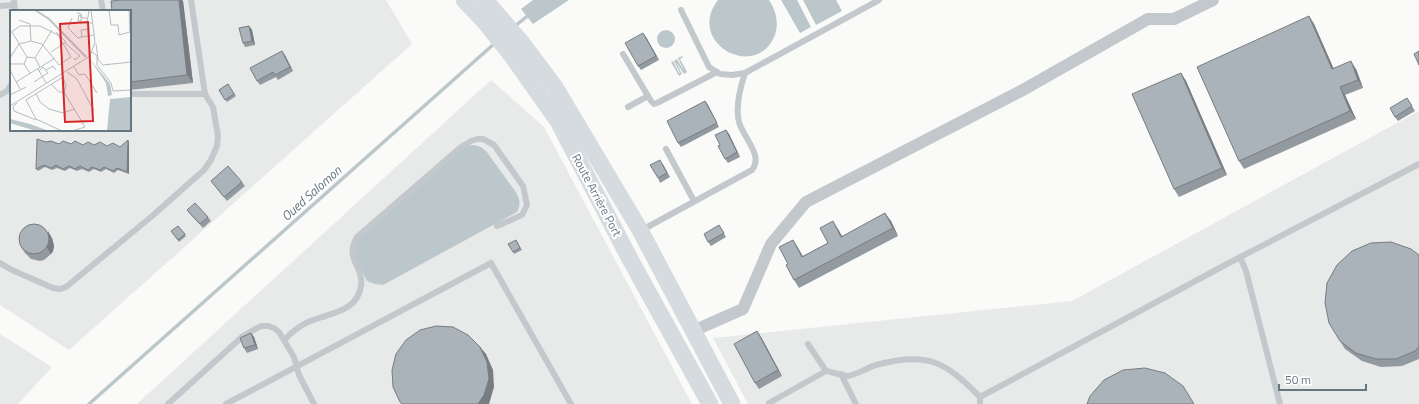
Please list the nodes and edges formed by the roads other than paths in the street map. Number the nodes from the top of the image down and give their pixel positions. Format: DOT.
graph roads {
  1 [pos="101,0"];
  2 [pos="191,0"];
  3 [pos="464,0"];
  4 [pos="879,0"];
  5 [pos="1213,0"];
  6 [pos="14,5"];
  7 [pos="0,6"];
  8 [pos="102,10"];
  9 [pos="681,10"];
  10 [pos="489,11"];
  11 [pos="517,49"];
  12 [pos="623,54"];
  13 [pos="709,67"];
  14 [pos="717,72"];
  15 [pos="745,73"];
  16 [pos="708,76"];
  17 [pos="10,87"];
  18 [pos="131,94"];
  19 [pos="205,94"];
  20 [pos="0,95"];
  21 [pos="648,96"];
  22 [pos="628,107"];
  23 [pos="666,149"];
  24 [pos="1419,164"];
  25 [pos="694,201"];
  26 [pos="497,226"];
  27 [pos="640,230"];
  28 [pos="1240,257"];
  29 [pos="0,263"];
  30 [pos="693,331"];
  31 [pos="284,340"];
  32 [pos="808,344"];
  33 [pos="297,366"];
  34 [pos="826,370"];
  35 [pos="840,374"];
  36 [pos="980,397"];
  37 [pos="168,404"];
  38 [pos="226,404"];
  39 [pos="314,404"];
  40 [pos="571,404"];
  41 [pos="710,404"];
  42 [pos="732,404"];
  43 [pos="770,404"];
  44 [pos="856,404"];
  45 [pos="980,404"];
  46 [pos="1280,404"];
  1 -- 8 [label="lane"];
  2 -- 19 [label="lane"];
  3 -- 10 [label="street, Route Arrière Port"];
  4 -- 15 [label="lane"];
  5 -- 30 [label="street"];
  6 -- 7 [label="lane"];
  9 -- 13 [label="lane"];
  10 -- 11 [label="street, Route Arrière Port"];
  11 -- 27 [label="street, Route Arrière Port"];
  11 -- 41 [label="street, Route Arrière Port"];
  12 -- 21 [label="lane"];
  13 -- 14 [label="lane"];
  13 -- 16 [label="lane"];
  14 -- 15 [label="lane"];
  14 -- 16 [label="lane"];
  15 -- 25 [label="lane"];
  16 -- 21 [label="lane"];
  17 -- 20 [label="lane"];
  18 -- 19 [label="lane"];
  19 -- 29 [label="lane"];
  21 -- 22 [label="lane"];
  23 -- 25 [label="lane"];
  24 -- 28 [label="lane"];
  25 -- 27 [label="lane"];
  26 -- 31 [label="lane"];
  27 -- 30 [label="street, Route Arrière Port"];
  28 -- 36 [label="lane"];
  28 -- 46 [label="lane"];
  30 -- 42 [label="street, Route Arrière Port"];
  31 -- 33 [label="lane"];
  31 -- 37 [label="lane"];
  32 -- 34 [label="lane"];
  33 -- 38 [label="lane"];
  33 -- 39 [label="lane"];
  33 -- 40 [label="lane"];
  34 -- 35 [label="lane"];
  34 -- 43 [label="lane"];
  35 -- 36 [label="lane"];
  35 -- 44 [label="lane"];
  36 -- 45 [label="lane"];
}
